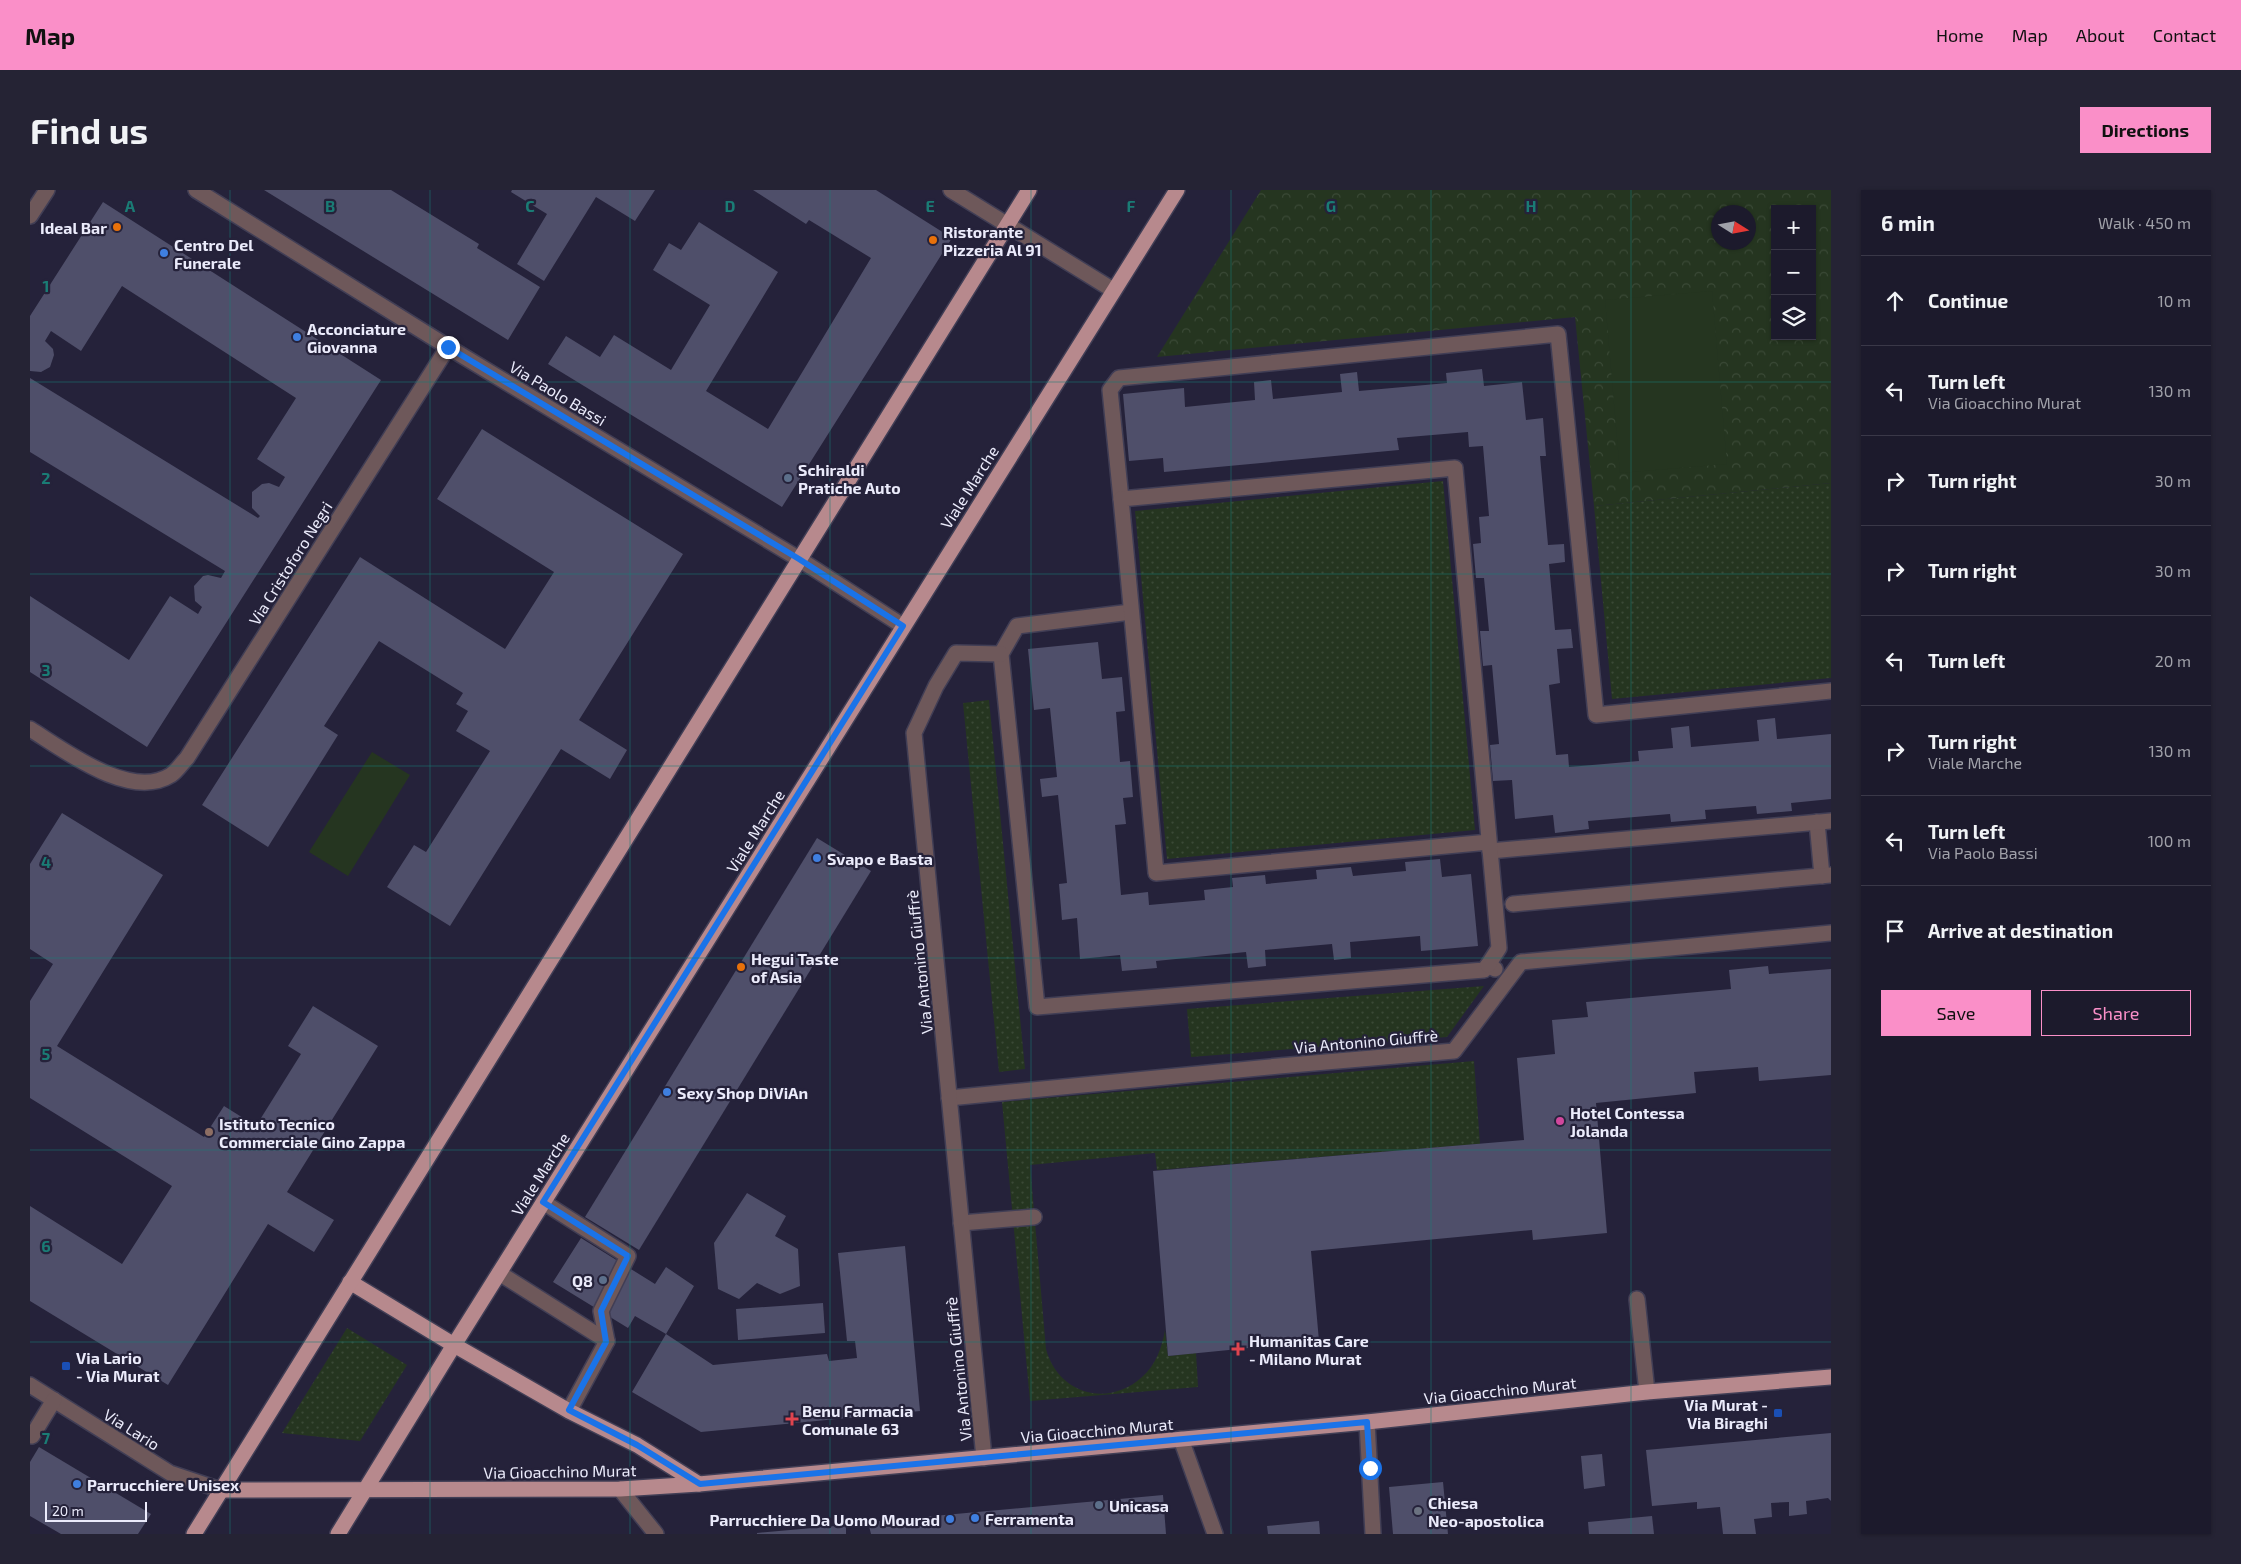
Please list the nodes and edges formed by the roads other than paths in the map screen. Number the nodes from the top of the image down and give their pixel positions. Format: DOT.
graph roads {
  1 [pos="47,190"];
  2 [pos="196,190"];
  3 [pos="951,190"];
  4 [pos="1029,190"];
  5 [pos="1177,190"];
  6 [pos="30,216"];
  7 [pos="1008,225"];
  8 [pos="1113,290"];
  9 [pos="448,347"];
  10 [pos="1121,499"];
  11 [pos="799,559"];
  12 [pos="1131,612"];
  13 [pos="903,626"];
  14 [pos="1001,654"];
  15 [pos="1831,691"];
  16 [pos="30,729"];
  17 [pos="1824,822"];
  18 [pos="1490,846"];
  19 [pos="1826,875"];
  20 [pos="1513,904"];
  21 [pos="1831,933"];
  22 [pos="950,1098"];
  23 [pos="543,1202"];
  24 [pos="1034,1217"];
  25 [pos="961,1223"];
  26 [pos="499,1273"];
  27 [pos="350,1282"];
  28 [pos="1637,1299"];
  29 [pos="606,1342"];
  30 [pos="454,1345"];
  31 [pos="1831,1377"];
  32 [pos="30,1385"];
  33 [pos="1646,1392"];
  34 [pos="54,1400"];
  35 [pos="569,1410"];
  36 [pos="1367,1422"];
  37 [pos="32,1436"];
  38 [pos="1181,1439"];
  39 [pos="984,1458"];
  40 [pos="700,1484"];
  41 [pos="620,1489"];
  42 [pos="221,1490"];
  43 [pos="364,1491"];
  44 [pos="194,1534"];
  45 [pos="338,1534"];
  46 [pos="656,1534"];
  47 [pos="1215,1534"];
  48 [pos="1373,1534"];
  1 -- 6 [label="street"];
  2 -- 9 [label="street, Via Paolo Bassi"];
  3 -- 7 [label="street"];
  4 -- 7 [label="main road"];
  5 -- 8 [label="main road, Viale Marche"];
  7 -- 8 [label="street"];
  7 -- 11 [label="main road"];
  8 -- 13 [label="main road, Viale Marche"];
  9 -- 11 [label="street, Via Paolo Bassi"];
  9 -- 16 [label="street, Via Cristoforo Negri"];
  10 -- 12 [label="street"];
  10 -- 15 [label="street"];
  10 -- 18 [label="street"];
  11 -- 13 [label="street, Via Paolo Bassi"];
  11 -- 27 [label="main road"];
  12 -- 14 [label="street"];
  12 -- 18 [label="street"];
  13 -- 23 [label="main road, Viale Marche"];
  14 -- 18 [label="street"];
  14 -- 22 [label="street, Via Antonino Giuffrè"];
  17 -- 18 [label="street"];
  17 -- 19 [label="street"];
  19 -- 20 [label="street"];
  21 -- 22 [label="street, Via Antonino Giuffrè"];
  22 -- 25 [label="street, Via Antonino Giuffrè"];
  23 -- 26 [label="main road, Viale Marche"];
  23 -- 29 [label="street"];
  24 -- 25 [label="street"];
  25 -- 39 [label="street, Via Antonino Giuffrè"];
  26 -- 29 [label="street"];
  26 -- 30 [label="main road, Viale Marche"];
  27 -- 30 [label="main road"];
  27 -- 42 [label="main road"];
  28 -- 33 [label="street"];
  29 -- 35 [label="street"];
  30 -- 35 [label="main road"];
  30 -- 43 [label="main road, Viale Marche"];
  31 -- 33 [label="main road, Via Gioacchino Murat"];
  32 -- 34 [label="street, Via Lario"];
  33 -- 36 [label="main road, Via Gioacchino Murat"];
  34 -- 37 [label="street"];
  34 -- 42 [label="street, Via Lario"];
  35 -- 40 [label="main road"];
  36 -- 38 [label="main road, Via Gioacchino Murat"];
  36 -- 48 [label="street"];
  38 -- 39 [label="main road, Via Gioacchino Murat"];
  38 -- 47 [label="street"];
  39 -- 40 [label="main road, Via Gioacchino Murat"];
  40 -- 41 [label="main road, Via Gioacchino Murat"];
  41 -- 43 [label="main road, Via Gioacchino Murat"];
  41 -- 46 [label="street"];
  42 -- 43 [label="main road"];
  42 -- 44 [label="main road"];
  43 -- 45 [label="main road, Viale Marche"];
}
